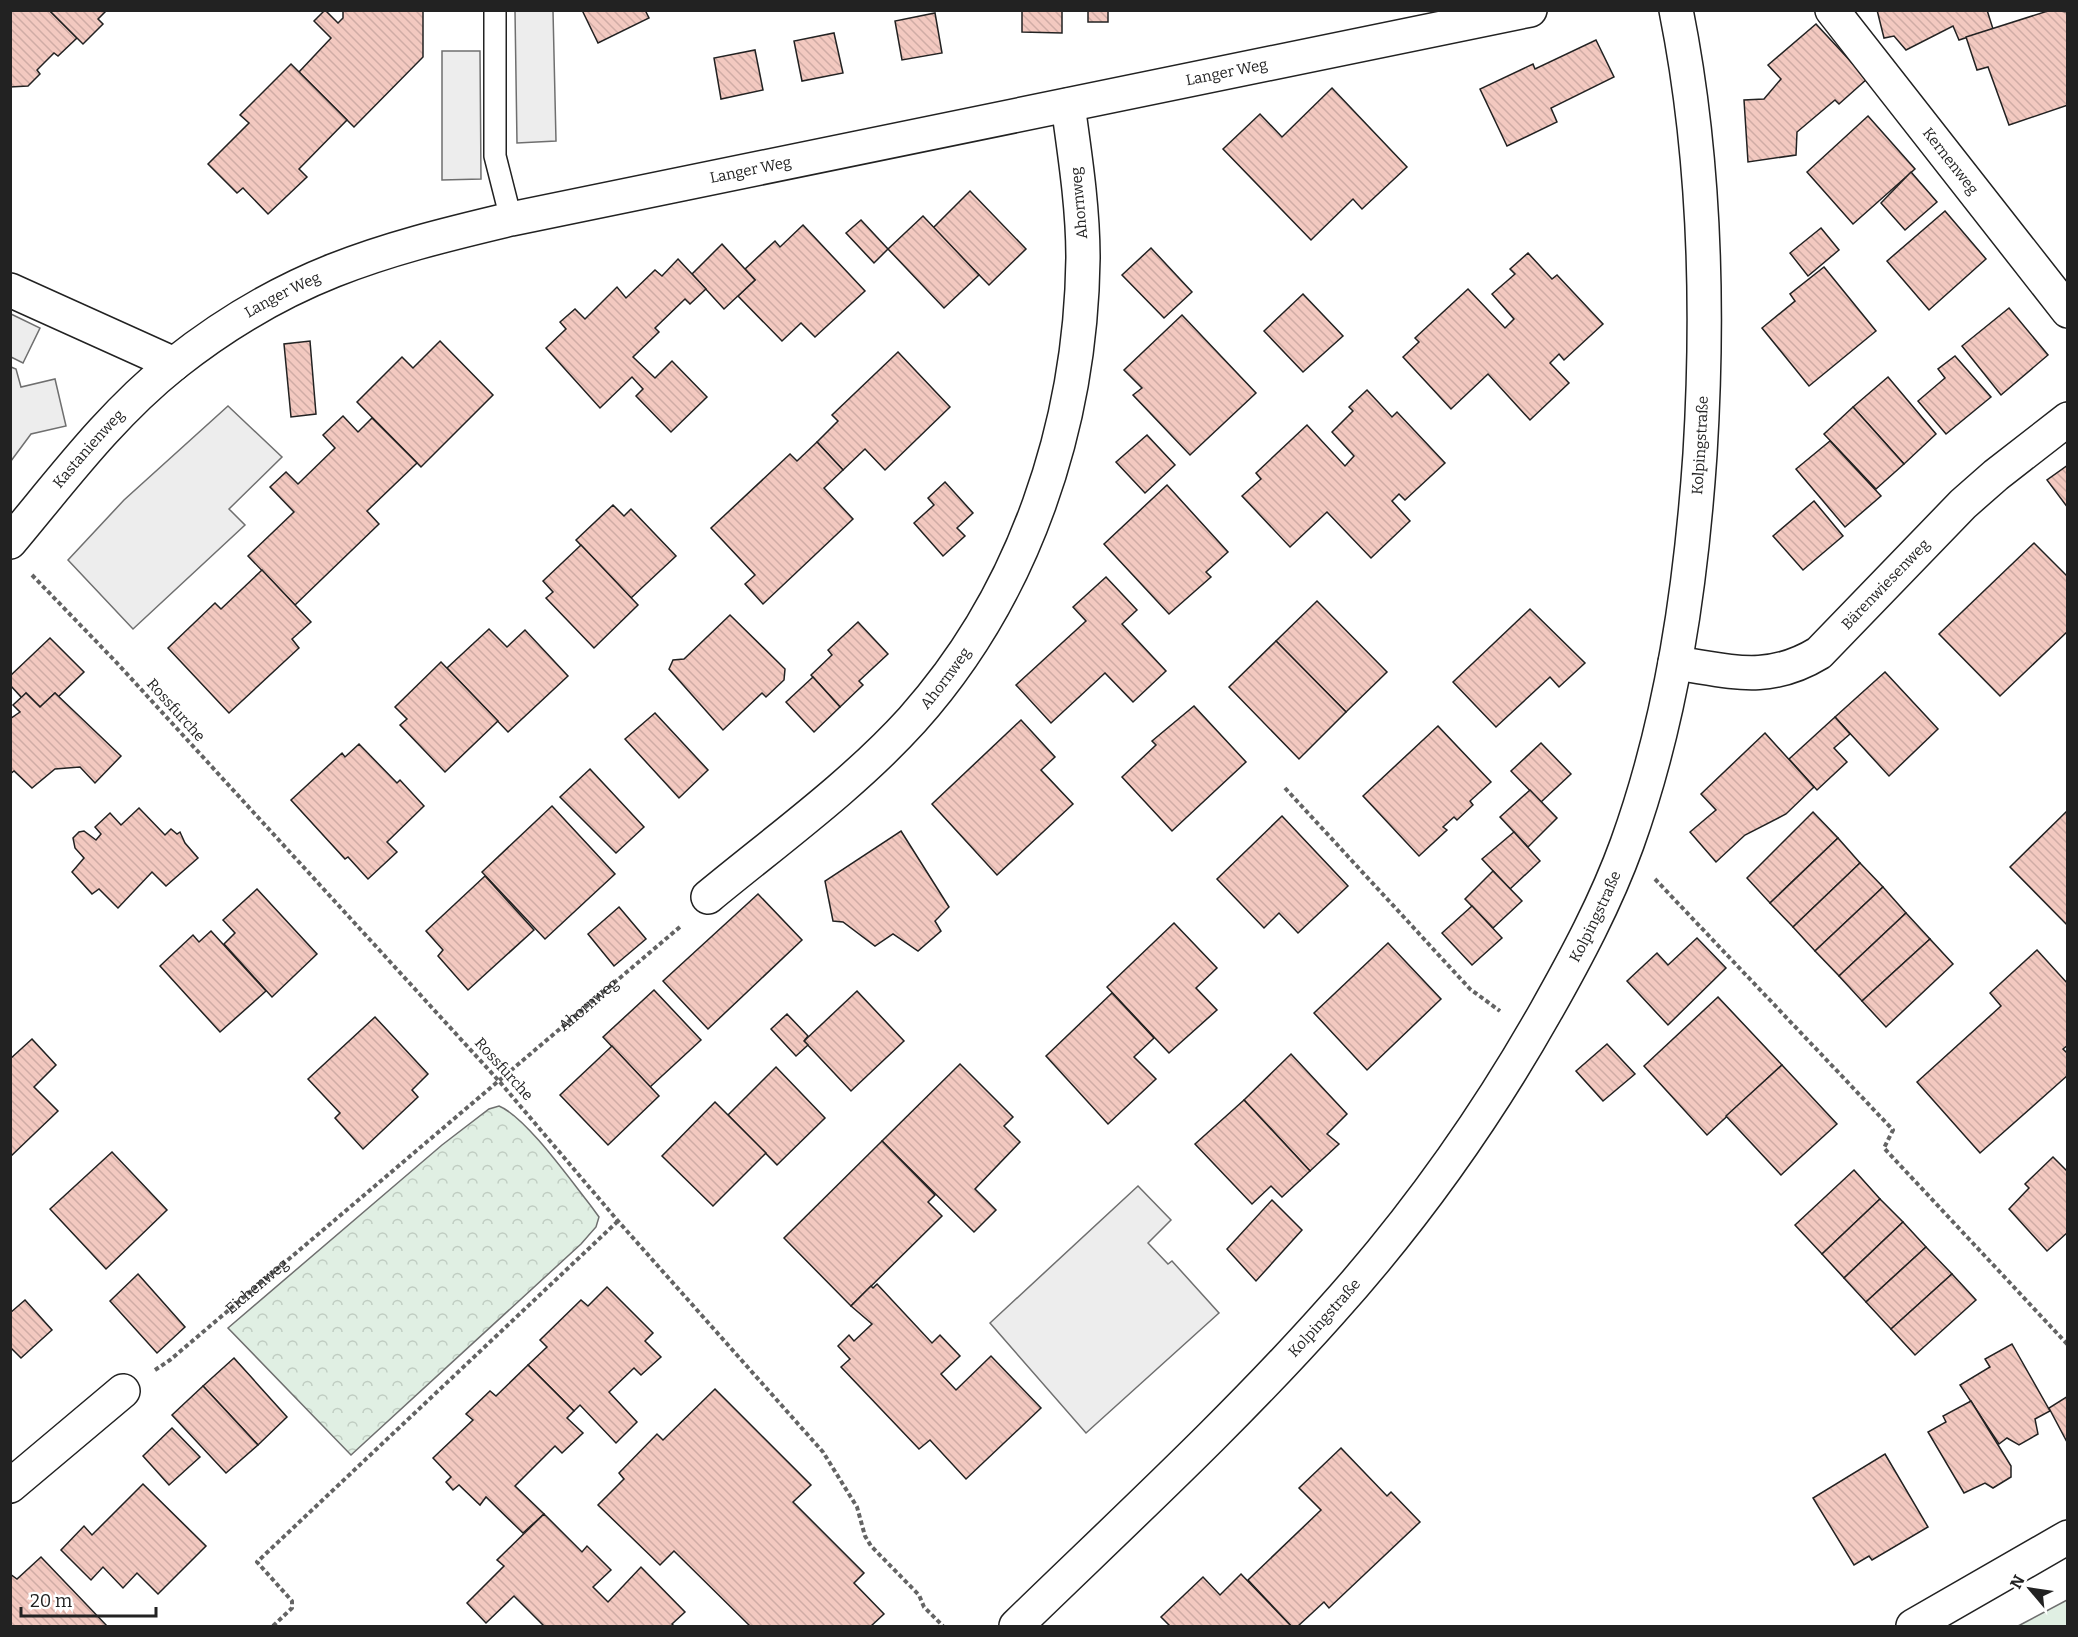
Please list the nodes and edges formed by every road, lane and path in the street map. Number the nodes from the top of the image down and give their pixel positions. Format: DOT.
graph roads {
  1 [pos="495,10"];
  2 [pos="1530,10"];
  3 [pos="1676,10"];
  4 [pos="1832,10"];
  5 [pos="1068,105"];
  6 [pos="511,219"];
  7 [pos="10,290"];
  8 [pos="2067,311"];
  9 [pos="174,364"];
  10 [pos="2067,419"];
  11 [pos="18,556"];
  12 [pos="1675,663"];
  13 [pos="1285,788"];
  14 [pos="708,897"];
  15 [pos="1680,905"];
  16 [pos="1534,1033"];
  17 [pos="499,1081"];
  18 [pos="618,1221"];
  19 [pos="2067,1345"];
  20 [pos="123,1391"];
  21 [pos="10,1486"];
  22 [pos="2067,1537"];
  23 [pos="273,1626"];
  24 [pos="943,1626"];
  25 [pos="1016,1626"];
  26 [pos="1913,1626"];
  1 -- 6 [label="lane"];
  2 -- 5 [label="street, Langer Weg"];
  3 -- 12 [label="street, Kolpingstraße"];
  4 -- 8 [label="street, Kernenweg"];
  5 -- 6 [label="street, Langer Weg"];
  5 -- 14 [label="street, Ahornweg"];
  6 -- 9 [label="street, Langer Weg"];
  7 -- 9 [label="street"];
  9 -- 11 [label="street, Kastanienweg"];
  10 -- 12 [label="street, Bärenwiesenweg"];
  11 -- 17 [label="path, Rossfurche"];
  12 -- 16 [label="street, Kolpingstraße"];
  13 -- 16 [label="path"];
  14 -- 17 [label="path, Ahornweg"];
  15 -- 19 [label="path"];
  16 -- 25 [label="street, Kolpingstraße"];
  17 -- 18 [label="path, Rossfurche"];
  17 -- 20 [label="path, Eichenweg"];
  18 -- 23 [label="path"];
  18 -- 24 [label="path, Rossfurche"];
  20 -- 21 [label="street"];
  22 -- 26 [label="street"];
}
